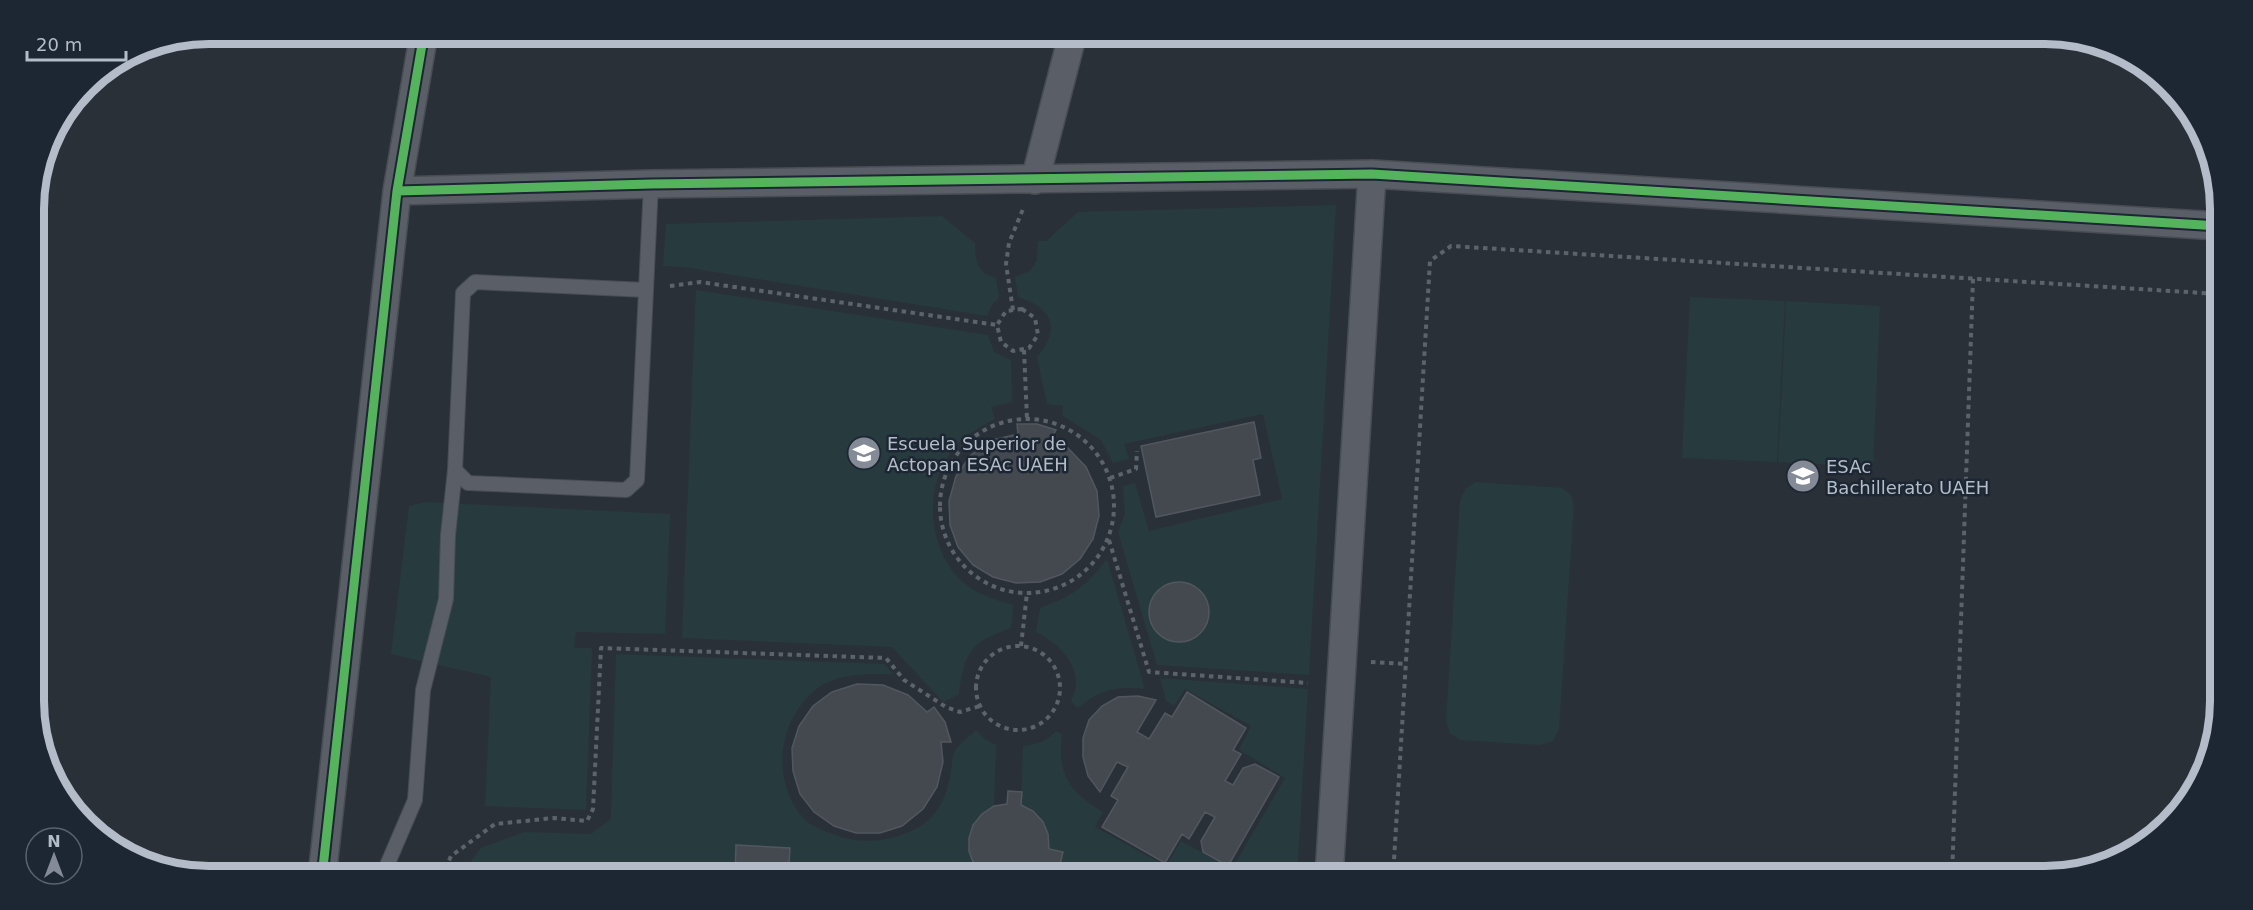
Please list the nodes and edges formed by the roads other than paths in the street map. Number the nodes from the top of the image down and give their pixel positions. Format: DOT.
graph roads {
  1 [pos="422,44"];
  2 [pos="1070,44"];
  3 [pos="1372,174"];
  4 [pos="1035,180"];
  5 [pos="651,184"];
  6 [pos="397,191"];
  7 [pos="2210,226"];
  8 [pos="646,290"];
  9 [pos="455,470"];
  10 [pos="323,866"];
  11 [pos="387,866"];
  12 [pos="1330,866"];
  1 -- 6 [label="street"];
  2 -- 4 [label="street"];
  3 -- 4 [label="street"];
  3 -- 7 [label="street"];
  3 -- 12 [label="street"];
  4 -- 5 [label="street"];
  5 -- 6 [label="street"];
  5 -- 8 [label="lane"];
  6 -- 10 [label="street"];
  8 -- 9 [label="lane"];
  8 -- 9 [label="lane"];
  9 -- 11 [label="lane"];
}
